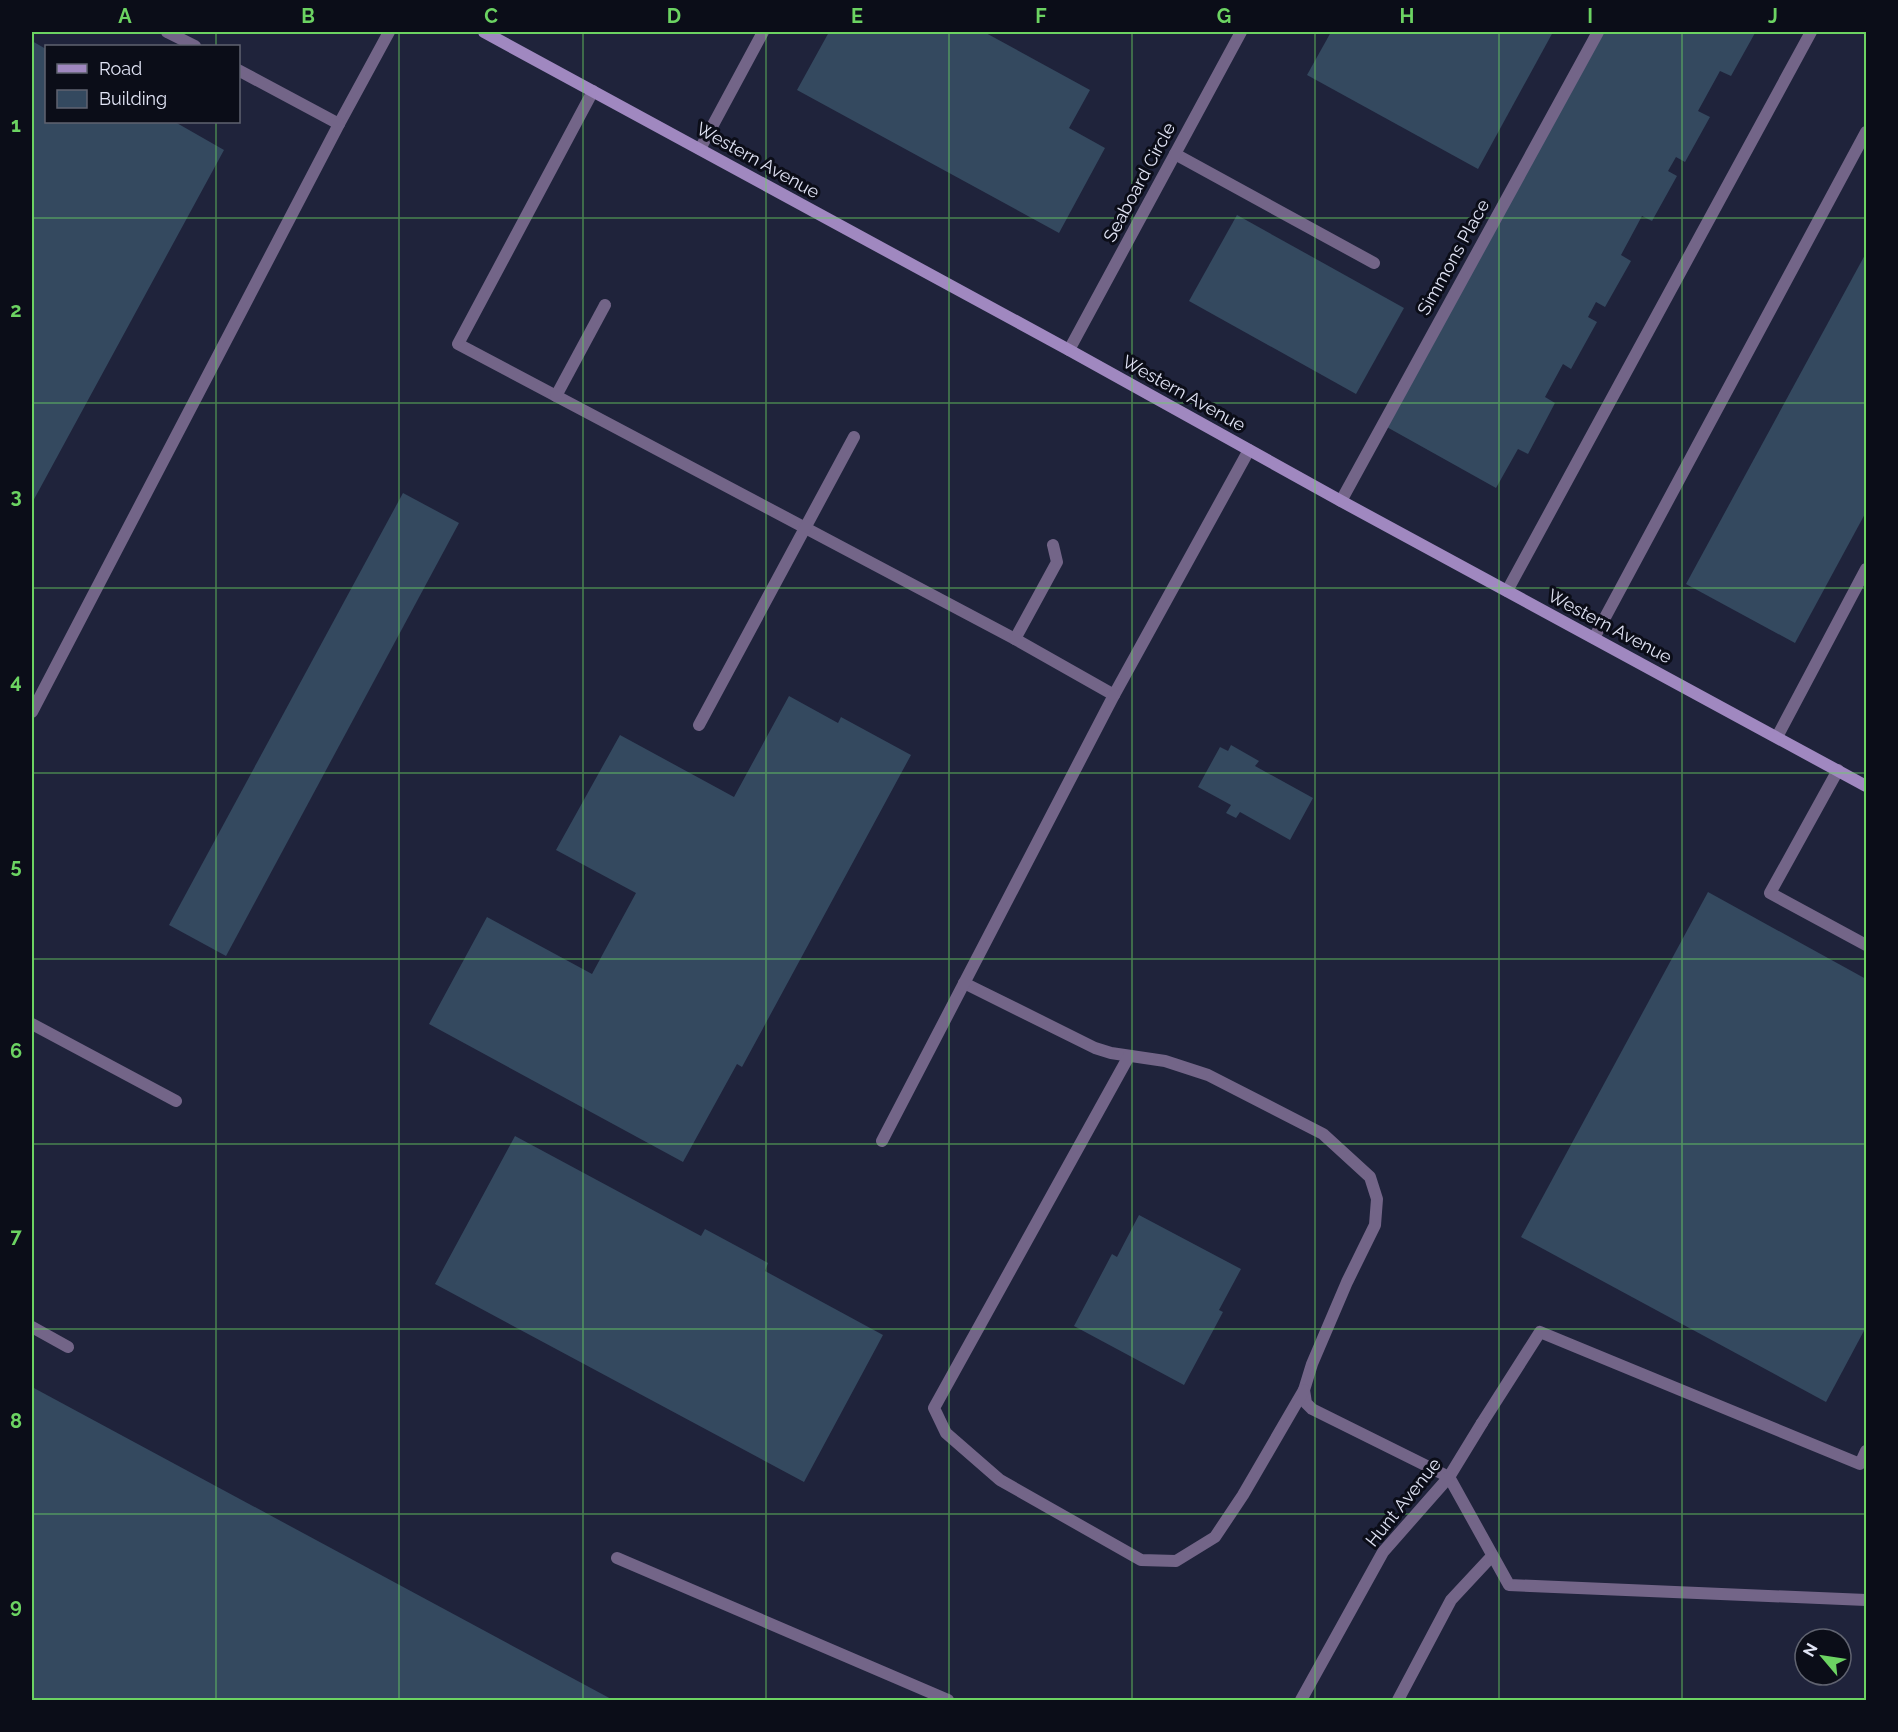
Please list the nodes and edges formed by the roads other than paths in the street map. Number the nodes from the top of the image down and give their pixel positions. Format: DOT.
graph roads {
  1 [pos="168,32"];
  2 [pos="389,32"];
  3 [pos="484,32"];
  4 [pos="763,32"];
  5 [pos="1241,32"];
  6 [pos="1598,32"];
  7 [pos="1811,32"];
  8 [pos="193,45"];
  9 [pos="240,71"];
  10 [pos="593,91"];
  11 [pos="339,124"];
  12 [pos="1866,132"];
  13 [pos="700,149"];
  14 [pos="1175,154"];
  15 [pos="1374,263"];
  16 [pos="605,304"];
  17 [pos="1069,350"];
  18 [pos="556,396"];
  19 [pos="854,437"];
  20 [pos="1249,450"];
  21 [pos="1341,501"];
  22 [pos="806,527"];
  23 [pos="1053,545"];
  24 [pos="1866,568"];
  25 [pos="1508,591"];
  26 [pos="1594,638"];
  27 [pos="1015,639"];
  28 [pos="1114,694"];
  29 [pos="32,712"];
  30 [pos="699,724"];
  31 [pos="1777,737"];
  32 [pos="1838,770"];
  33 [pos="1866,786"];
  34 [pos="1866,945"];
  35 [pos="964,983"];
  36 [pos="32,1024"];
  37 [pos="1129,1056"];
  38 [pos="176,1101"];
  39 [pos="882,1141"];
  40 [pos="32,1327"];
  41 [pos="68,1347"];
  42 [pos="1304,1390"];
  43 [pos="1866,1451"];
  44 [pos="1449,1477"];
  45 [pos="1492,1556"];
  46 [pos="617,1558"];
  47 [pos="1866,1600"];
  48 [pos="948,1701"];
  49 [pos="1301,1701"];
  50 [pos="1398,1701"];
  1 -- 8 [label="street"];
  2 -- 11 [label="street"];
  3 -- 10 [label="street, Western Avenue"];
  4 -- 13 [label="street"];
  5 -- 14 [label="street, Seaboard Circle"];
  6 -- 21 [label="street, Simmons Place"];
  7 -- 25 [label="street"];
  9 -- 11 [label="street"];
  10 -- 13 [label="street, Western Avenue"];
  10 -- 18 [label="street"];
  11 -- 29 [label="street"];
  12 -- 26 [label="street"];
  13 -- 17 [label="street, Western Avenue"];
  14 -- 15 [label="street"];
  14 -- 17 [label="street, Seaboard Circle"];
  16 -- 18 [label="street"];
  17 -- 20 [label="street, Western Avenue"];
  18 -- 22 [label="street"];
  19 -- 22 [label="street"];
  20 -- 21 [label="street, Western Avenue"];
  20 -- 28 [label="street"];
  21 -- 25 [label="street, Western Avenue"];
  22 -- 27 [label="street"];
  22 -- 30 [label="street"];
  23 -- 27 [label="street"];
  24 -- 31 [label="street"];
  25 -- 26 [label="street, Western Avenue"];
  26 -- 31 [label="street, Western Avenue"];
  27 -- 28 [label="street"];
  28 -- 35 [label="street"];
  31 -- 32 [label="street, Western Avenue"];
  32 -- 33 [label="street, Western Avenue"];
  32 -- 34 [label="street"];
  35 -- 37 [label="street"];
  35 -- 39 [label="street"];
  36 -- 38 [label="street"];
  37 -- 42 [label="street"];
  37 -- 42 [label="street"];
  40 -- 41 [label="street"];
  42 -- 44 [label="street"];
  43 -- 44 [label="street, Hunt Avenue"];
  44 -- 45 [label="street"];
  44 -- 49 [label="street, Hunt Avenue"];
  45 -- 47 [label="street"];
  45 -- 50 [label="street"];
  46 -- 48 [label="street"];
}
